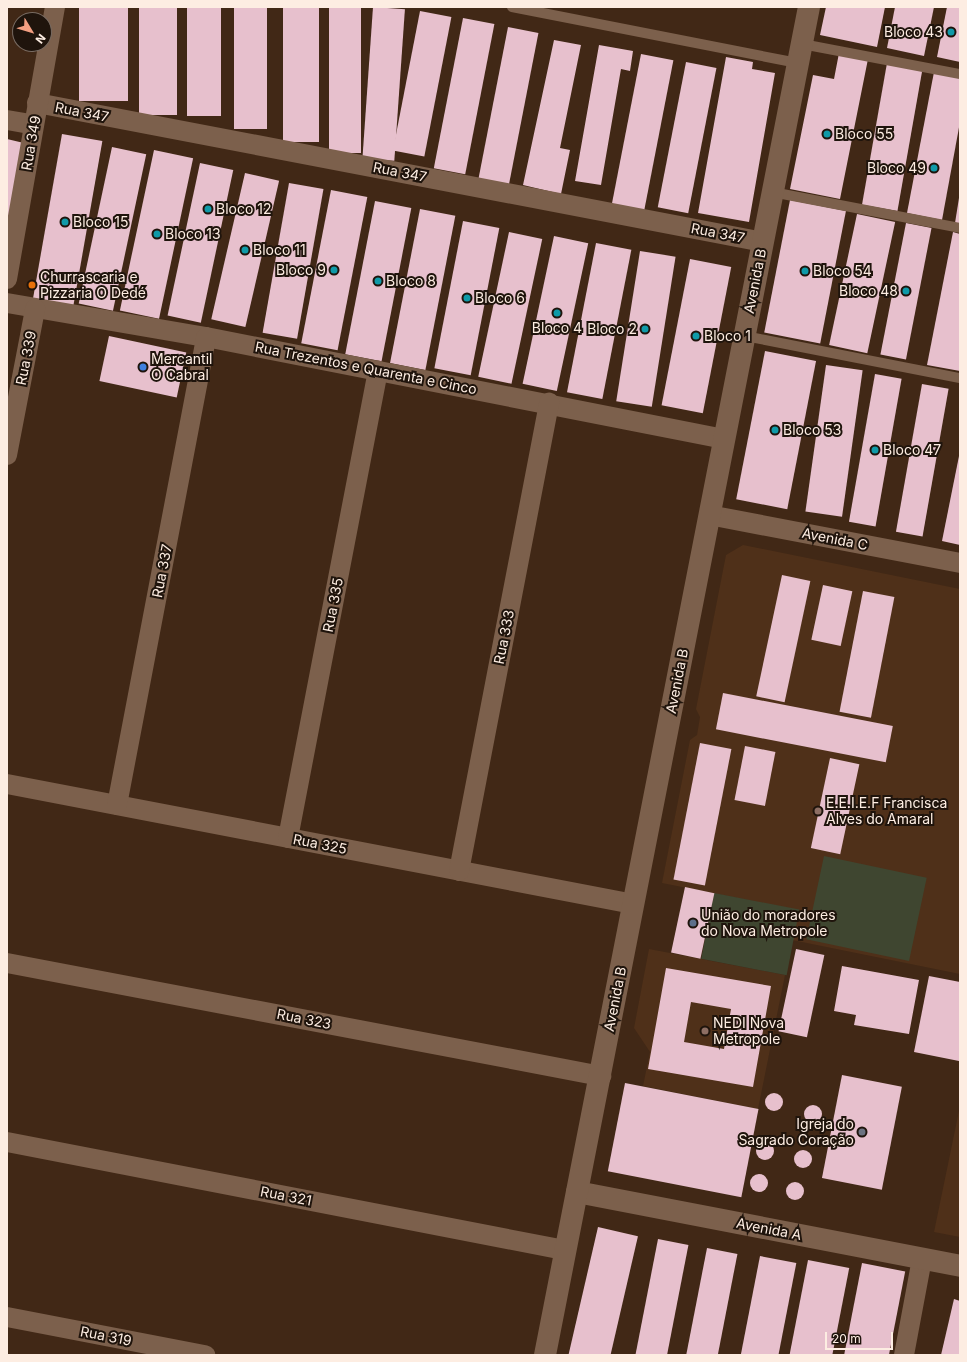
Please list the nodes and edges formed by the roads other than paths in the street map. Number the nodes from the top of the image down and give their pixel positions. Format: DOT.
graph roads {
  1 [pos="55,7"];
  2 [pos="512,7"];
  3 [pos="809,7"];
  4 [pos="800,53"];
  5 [pos="960,74"];
  6 [pos="37,103"];
  7 [pos="7,120"];
  8 [pos="34,125"];
  9 [pos="772,192"];
  10 [pos="960,228"];
  11 [pos="763,242"];
  12 [pos="7,279"];
  13 [pos="7,303"];
  14 [pos="35,309"];
  15 [pos="744,336"];
  16 [pos="206,337"];
  17 [pos="378,371"];
  18 [pos="960,378"];
  19 [pos="549,403"];
  20 [pos="724,439"];
  21 [pos="7,455"];
  22 [pos="710,515"];
  23 [pos="960,563"];
  24 [pos="7,784"];
  25 [pos="117,805"];
  26 [pos="288,838"];
  27 [pos="459,871"];
  28 [pos="634,904"];
  29 [pos="7,963"];
  30 [pos="600,1076"];
  31 [pos="7,1142"];
  32 [pos="577,1192"];
  33 [pos="564,1250"];
  34 [pos="922,1259"];
  35 [pos="960,1266"];
  36 [pos="7,1317"];
  37 [pos="205,1355"];
  38 [pos="545,1355"];
  39 [pos="904,1355"];
  1 -- 6 [label="street, Rua 349"];
  2 -- 4 [label="lane"];
  3 -- 4 [label="street, Avenida B"];
  4 -- 5 [label="lane"];
  4 -- 9 [label="street, Avenida B"];
  6 -- 8 [label="street, Rua 349"];
  6 -- 11 [label="street, Rua 347"];
  7 -- 8 [label="street"];
  8 -- 12 [label="street, Rua 349"];
  9 -- 10 [label="lane"];
  9 -- 11 [label="street, Avenida B"];
  11 -- 15 [label="street, Avenida B"];
  13 -- 14 [label="street, Rua Trezentos e Quarenta e Cinco"];
  14 -- 16 [label="street, Rua Trezentos e Quarenta e Cinco"];
  14 -- 21 [label="street, Rua 339"];
  15 -- 18 [label="lane"];
  15 -- 20 [label="street, Avenida B"];
  16 -- 17 [label="street, Rua Trezentos e Quarenta e Cinco"];
  16 -- 25 [label="street, Rua 337"];
  17 -- 19 [label="street, Rua Trezentos e Quarenta e Cinco"];
  17 -- 26 [label="street, Rua 335"];
  19 -- 20 [label="street, Rua Trezentos e Quarenta e Cinco"];
  19 -- 27 [label="street, Rua 333"];
  20 -- 22 [label="street, Avenida B"];
  22 -- 23 [label="street, Avenida C"];
  22 -- 28 [label="street, Avenida B"];
  24 -- 25 [label="street, Rua 325"];
  25 -- 26 [label="street, Rua 325"];
  26 -- 27 [label="street, Rua 325"];
  27 -- 28 [label="street, Rua 325"];
  28 -- 30 [label="street, Avenida B"];
  29 -- 30 [label="street, Rua 323"];
  30 -- 32 [label="street, Avenida B"];
  31 -- 33 [label="street, Rua 321"];
  32 -- 33 [label="street, Avenida B"];
  32 -- 34 [label="street, Avenida A"];
  33 -- 38 [label="street, Avenida B"];
  34 -- 35 [label="street, Avenida A"];
  34 -- 39 [label="street"];
  36 -- 37 [label="street, Rua 319"];
}
